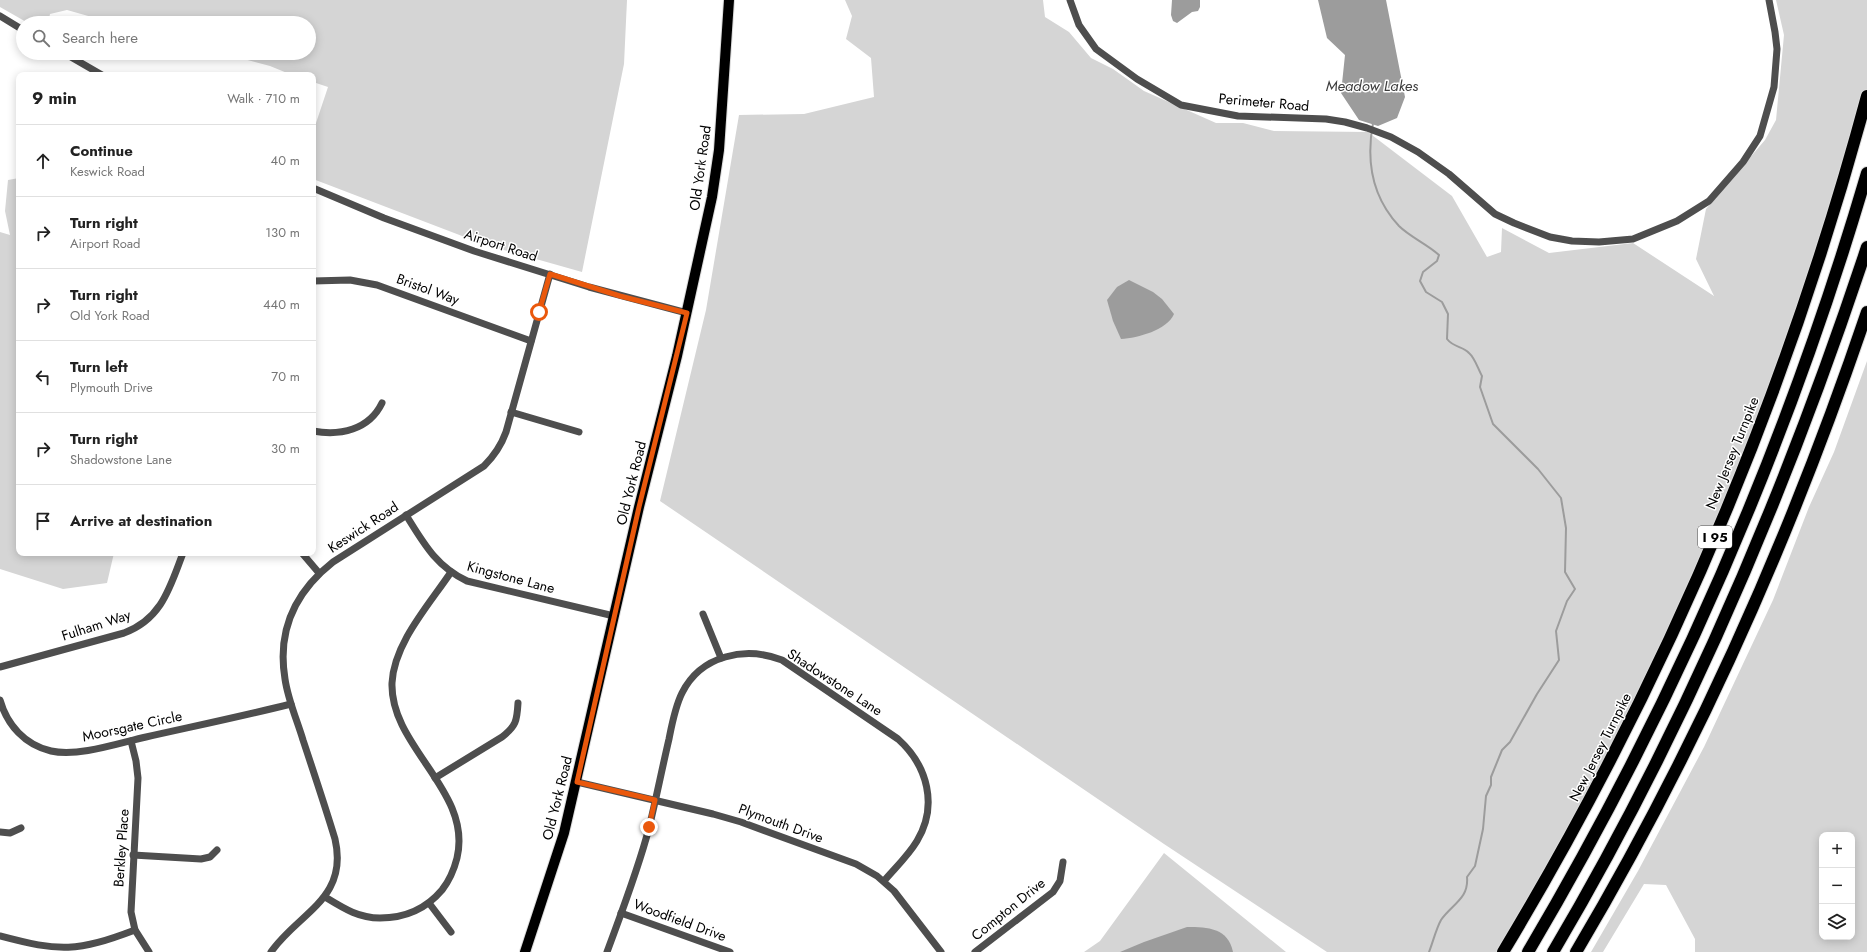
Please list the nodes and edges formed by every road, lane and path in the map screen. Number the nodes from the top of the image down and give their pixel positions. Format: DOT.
graph roads {
  1 [pos="729,0"];
  2 [pos="1070,0"];
  3 [pos="1769,0"];
  4 [pos="0,16"];
  5 [pos="16,26"];
  6 [pos="76,60"];
  7 [pos="97,72"];
  8 [pos="1867,96"];
  9 [pos="1867,173"];
  10 [pos="316,189"];
  11 [pos="1867,246"];
  12 [pos="550,274"];
  13 [pos="316,281"];
  14 [pos="1867,312"];
  15 [pos="687,313"];
  16 [pos="531,341"];
  17 [pos="382,403"];
  18 [pos="511,412"];
  19 [pos="316,431"];
  20 [pos="579,432"];
  21 [pos="406,515"];
  22 [pos="182,556"];
  23 [pos="305,556"];
  24 [pos="451,572"];
  25 [pos="319,573"];
  26 [pos="703,614"];
  27 [pos="614,616"];
  28 [pos="721,658"];
  29 [pos="0,667"];
  30 [pos="0,700"];
  31 [pos="291,704"];
  32 [pos="518,704"];
  33 [pos="131,740"];
  34 [pos="435,778"];
  35 [pos="577,782"];
  36 [pos="655,800"];
  37 [pos="21,828"];
  38 [pos="0,832"];
  39 [pos="217,850"];
  40 [pos="133,855"];
  41 [pos="1063,862"];
  42 [pos="884,882"];
  43 [pos="325,897"];
  44 [pos="429,903"];
  45 [pos="621,913"];
  46 [pos="135,930"];
  47 [pos="451,932"];
  48 [pos="0,936"];
  49 [pos="150,952"];
  50 [pos="271,952"];
  51 [pos="525,952"];
  52 [pos="607,952"];
  53 [pos="730,952"];
  54 [pos="941,952"];
  55 [pos="975,952"];
  56 [pos="1503,952"];
  57 [pos="1528,952"];
  58 [pos="1553,952"];
  59 [pos="1576,952"];
  1 -- 15 [label="main road, Old York Road"];
  2 -- 3 [label="street, Perimeter Road"];
  4 -- 5 [label="street"];
  6 -- 7 [label="street"];
  8 -- 56 [label="highway, New Jersey Turnpike / I 95"];
  9 -- 57 [label="highway, I 95"];
  10 -- 12 [label="street, Airport Road"];
  11 -- 58 [label="highway"];
  12 -- 15 [label="street, Airport Road"];
  12 -- 16 [label="street, Keswick Road"];
  13 -- 16 [label="street, Bristol Way"];
  14 -- 59 [label="highway"];
  15 -- 27 [label="main road, Old York Road"];
  16 -- 18 [label="street, Keswick Road"];
  17 -- 19 [label="street"];
  18 -- 20 [label="street"];
  18 -- 21 [label="street, Keswick Road"];
  21 -- 24 [label="street, Kingstone Lane"];
  21 -- 25 [label="street, Keswick Road"];
  22 -- 29 [label="street, Fulham Way"];
  23 -- 25 [label="street"];
  24 -- 27 [label="street, Kingstone Lane"];
  24 -- 34 [label="street"];
  25 -- 31 [label="street, Keswick Road"];
  26 -- 28 [label="street"];
  27 -- 35 [label="main road, Old York Road"];
  28 -- 36 [label="street, Shadowstone Lane"];
  28 -- 42 [label="street, Shadowstone Lane"];
  30 -- 33 [label="street, Moorsgate Circle"];
  31 -- 33 [label="street, Moorsgate Circle"];
  31 -- 43 [label="street, Keswick Road"];
  32 -- 34 [label="street"];
  33 -- 40 [label="street, Berkley Place"];
  34 -- 44 [label="street"];
  35 -- 36 [label="street, Plymouth Drive"];
  35 -- 51 [label="main road, Old York Road"];
  36 -- 42 [label="street, Plymouth Drive"];
  36 -- 45 [label="street, Shadowstone Lane"];
  37 -- 38 [label="street"];
  39 -- 40 [label="street"];
  40 -- 46 [label="street, Berkley Place"];
  41 -- 55 [label="street, Compton Drive"];
  42 -- 54 [label="street, Plymouth Drive"];
  43 -- 44 [label="street"];
  43 -- 50 [label="street, Keswick Road"];
  44 -- 47 [label="street"];
  45 -- 52 [label="street, Shadowstone Lane"];
  45 -- 53 [label="street, Woodfield Drive"];
  46 -- 48 [label="street"];
  46 -- 49 [label="street, Berkley Place"];
}
